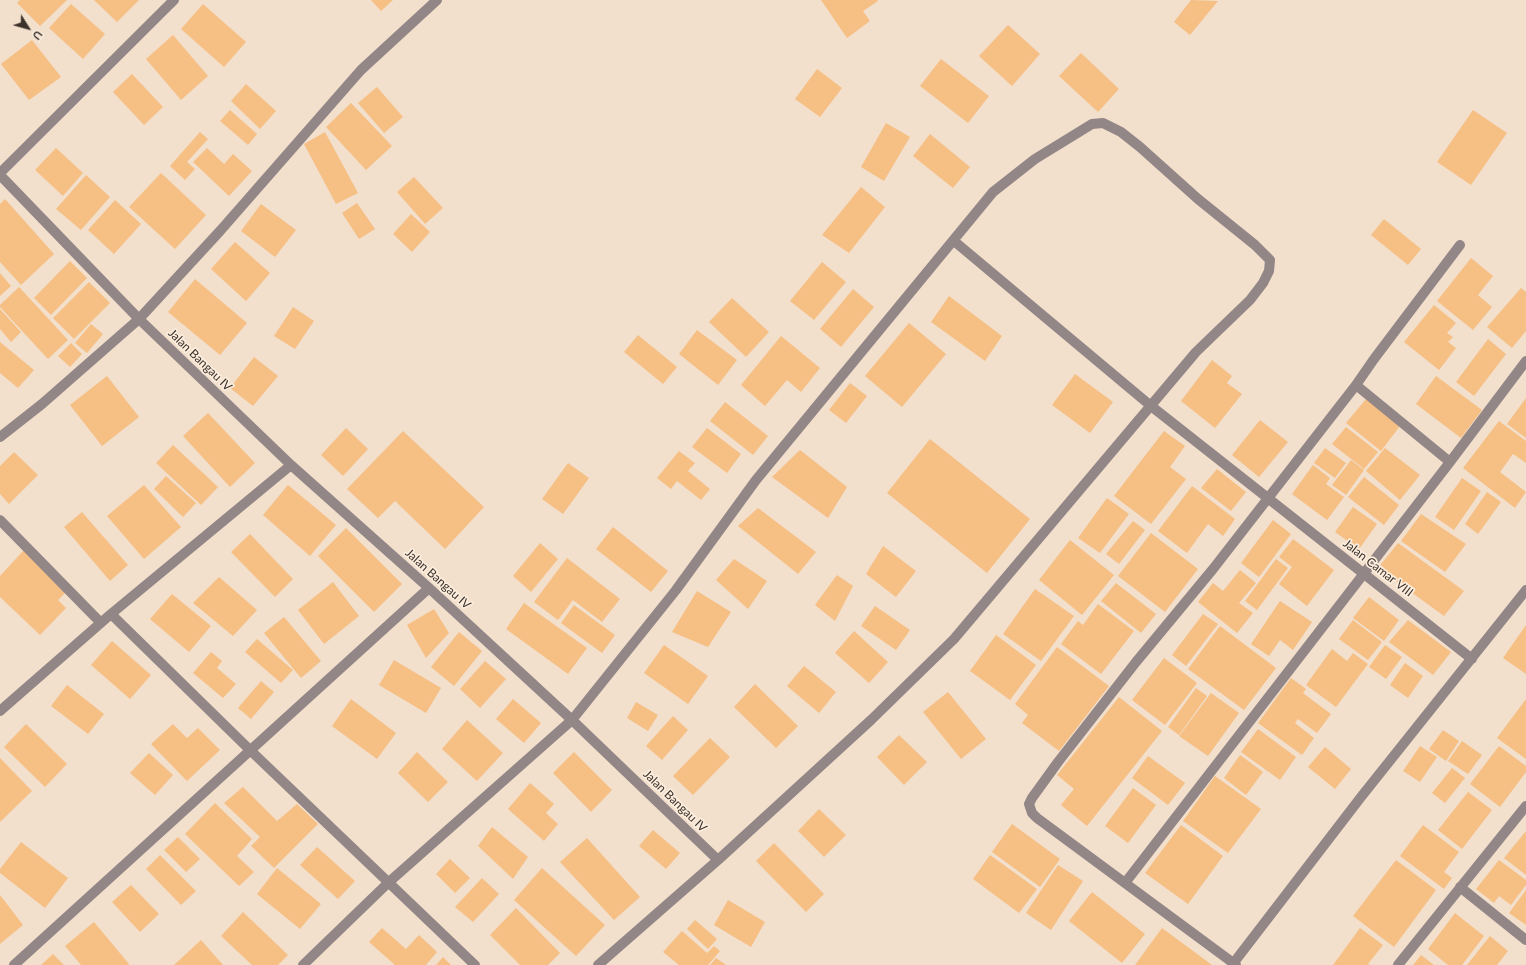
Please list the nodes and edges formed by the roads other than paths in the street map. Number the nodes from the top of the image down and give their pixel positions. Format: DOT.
graph roads {
  1 [pos="174,0"];
  2 [pos="437,0"];
  3 [pos="0,174"];
  4 [pos="954,241"];
  5 [pos="1460,245"];
  6 [pos="139,319"];
  7 [pos="1526,360"];
  8 [pos="1356,385"];
  9 [pos="1151,406"];
  10 [pos="0,437"];
  11 [pos="1450,462"];
  12 [pos="290,465"];
  13 [pos="1267,498"];
  14 [pos="0,520"];
  15 [pos="1365,574"];
  16 [pos="429,588"];
  17 [pos="1526,590"];
  18 [pos="112,614"];
  19 [pos="101,623"];
  20 [pos="1472,658"];
  21 [pos="0,711"];
  22 [pos="572,720"];
  23 [pos="250,751"];
  24 [pos="1526,806"];
  25 [pos="718,860"];
  26 [pos="389,882"];
  27 [pos="1125,883"];
  28 [pos="1460,887"];
  29 [pos="1526,940"];
  30 [pos="1234,964"];
  31 [pos="14,965"];
  32 [pos="303,965"];
  33 [pos="475,965"];
  34 [pos="598,965"];
  35 [pos="1398,965"];
  1 -- 3 [label="street"];
  2 -- 6 [label="street"];
  3 -- 6 [label="street, Jalan Bangau IV"];
  4 -- 9 [label="street, Jalan Camar VIII"];
  4 -- 9 [label="street"];
  4 -- 22 [label="street"];
  5 -- 8 [label="street"];
  6 -- 10 [label="street"];
  6 -- 12 [label="street, Jalan Bangau IV"];
  7 -- 11 [label="street"];
  8 -- 11 [label="street"];
  8 -- 13 [label="street"];
  9 -- 13 [label="street, Jalan Camar VIII"];
  9 -- 25 [label="street"];
  11 -- 15 [label="street"];
  12 -- 16 [label="street, Jalan Bangau IV"];
  12 -- 18 [label="street"];
  13 -- 15 [label="street, Jalan Camar VIII"];
  13 -- 27 [label="street"];
  14 -- 19 [label="street"];
  15 -- 20 [label="street, Jalan Camar VIII"];
  15 -- 27 [label="street"];
  16 -- 22 [label="street, Jalan Bangau IV"];
  16 -- 23 [label="street"];
  17 -- 20 [label="street"];
  18 -- 19 [label="street"];
  18 -- 23 [label="street"];
  19 -- 21 [label="street"];
  20 -- 30 [label="street"];
  22 -- 25 [label="street, Jalan Bangau IV"];
  22 -- 26 [label="street"];
  23 -- 26 [label="street"];
  23 -- 31 [label="street"];
  24 -- 28 [label="street"];
  25 -- 34 [label="street"];
  26 -- 32 [label="street"];
  26 -- 33 [label="street"];
  27 -- 30 [label="street"];
  28 -- 29 [label="street"];
  28 -- 35 [label="street"];
}
